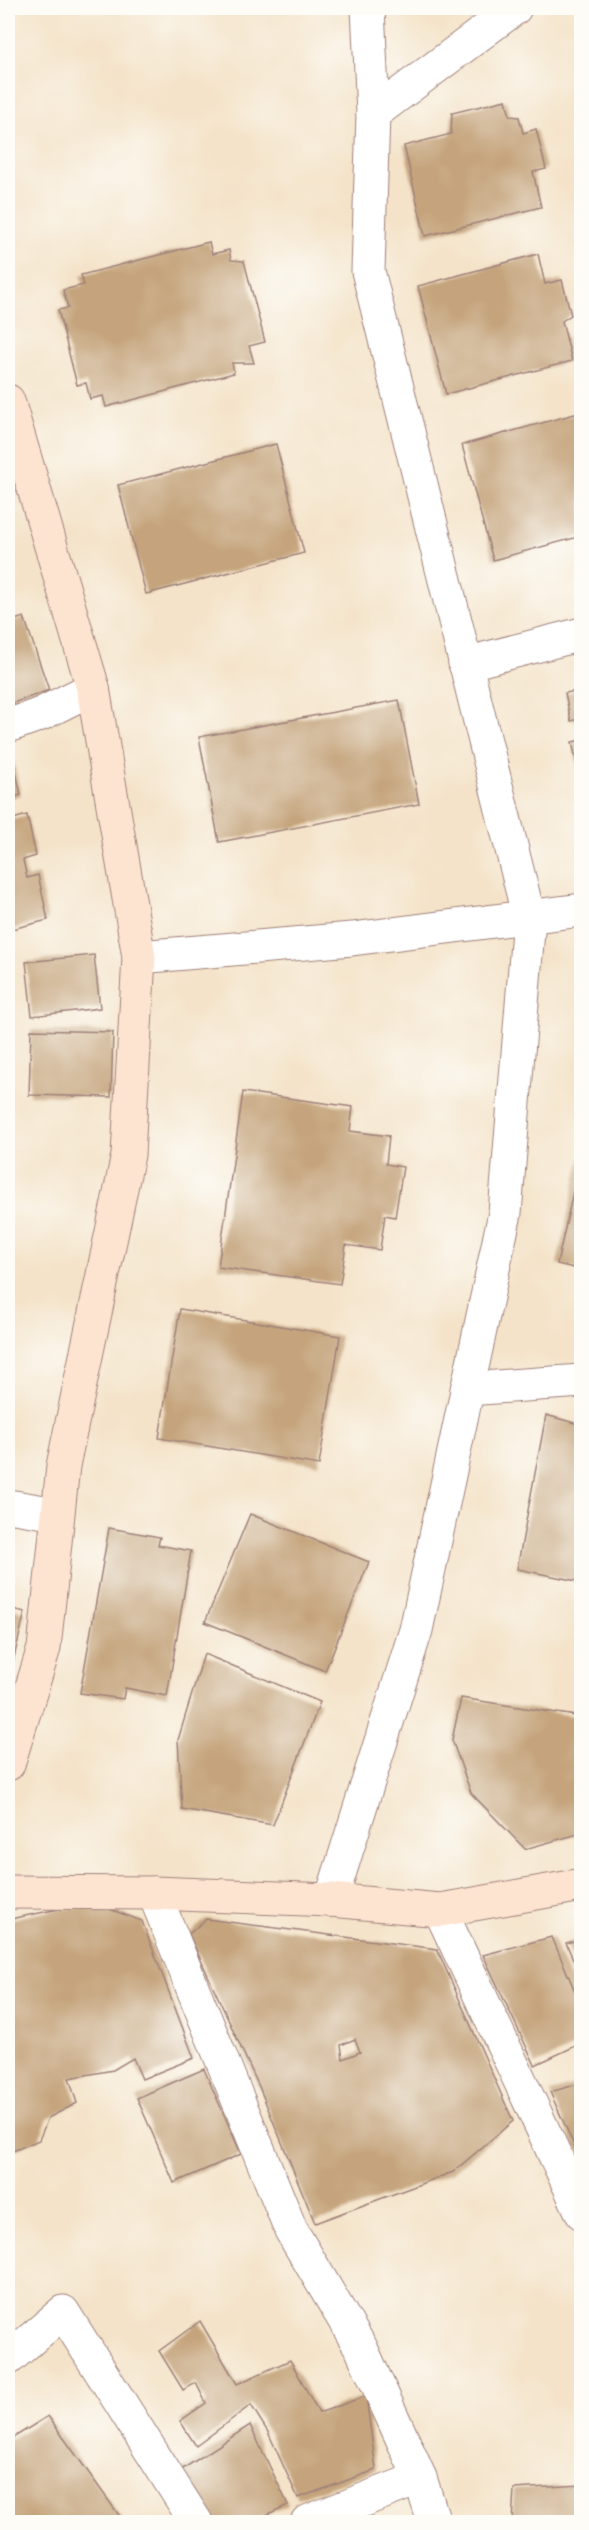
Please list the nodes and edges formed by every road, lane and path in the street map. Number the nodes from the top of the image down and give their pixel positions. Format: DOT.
graph roads {
  1 [pos="368,8"];
  2 [pos="515,8"];
  3 [pos="373,114"];
  4 [pos="8,402"];
  5 [pos="582,634"];
  6 [pos="465,664"];
  7 [pos="93,688"];
  8 [pos="8,726"];
  9 [pos="582,910"];
  10 [pos="529,918"];
  11 [pos="139,957"];
  12 [pos="582,1381"];
  13 [pos="467,1389"];
  14 [pos="8,1506"];
  15 [pos="57,1514"];
  16 [pos="8,1764"];
  17 [pos="582,1885"];
  18 [pos="8,1892"];
  19 [pos="154,1893"];
  20 [pos="332,1900"];
  21 [pos="440,1910"];
  22 [pos="582,2213"];
  23 [pos="8,2359"];
  24 [pos="420,2478"];
  25 [pos="196,2523"];
  26 [pos="307,2523"];
  27 [pos="434,2523"];
  1 -- 3 [label="street"];
  2 -- 3 [label="street"];
  3 -- 6 [label="street"];
  4 -- 7 [label="street"];
  5 -- 6 [label="street"];
  6 -- 10 [label="street"];
  7 -- 8 [label="street"];
  7 -- 11 [label="street"];
  9 -- 10 [label="street"];
  10 -- 11 [label="street"];
  10 -- 13 [label="street"];
  11 -- 15 [label="street"];
  12 -- 13 [label="street"];
  13 -- 20 [label="street"];
  14 -- 15 [label="street"];
  15 -- 16 [label="street"];
  17 -- 21 [label="street"];
  18 -- 19 [label="street"];
  19 -- 20 [label="street"];
  19 -- 24 [label="street"];
  20 -- 21 [label="street"];
  21 -- 22 [label="street"];
  23 -- 25 [label="street"];
  24 -- 26 [label="street"];
  24 -- 27 [label="street"];
}
